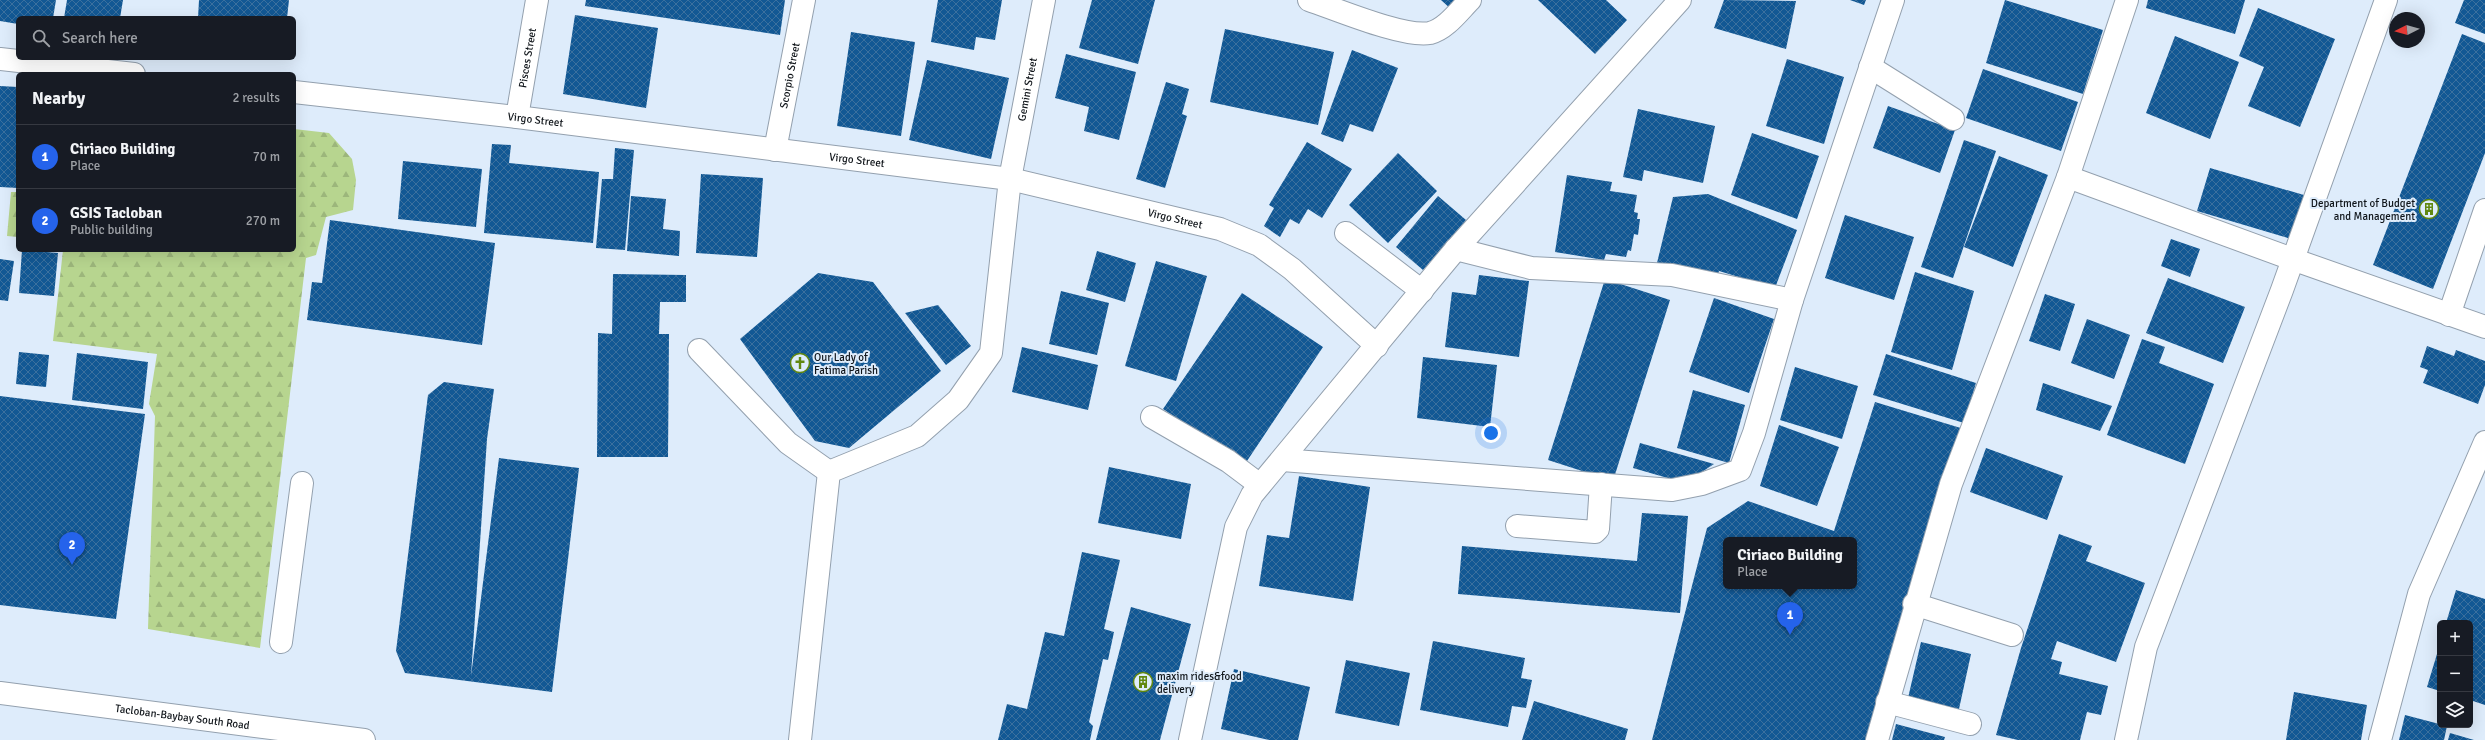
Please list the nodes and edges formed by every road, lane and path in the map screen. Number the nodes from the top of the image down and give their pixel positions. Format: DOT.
graph roads {
  1 [pos="537,0"];
  2 [pos="804,0"];
  3 [pos="1044,0"];
  4 [pos="1309,0"];
  5 [pos="1470,0"];
  6 [pos="1680,0"];
  7 [pos="1893,0"];
  8 [pos="2127,0"];
  9 [pos="2386,0"];
  10 [pos="0,59"];
  11 [pos="1870,67"];
  12 [pos="116,72"];
  13 [pos="296,92"];
  14 [pos="517,117"];
  15 [pos="1953,119"];
  16 [pos="776,150"];
  17 [pos="2068,177"];
  18 [pos="1010,179"];
  19 [pos="2485,210"];
  20 [pos="1346,233"];
  21 [pos="1456,248"];
  22 [pos="2292,260"];
  23 [pos="1422,291"];
  24 [pos="1792,300"];
  25 [pos="2449,315"];
  26 [pos="2485,327"];
  27 [pos="1377,346"];
  28 [pos="699,350"];
  29 [pos="1152,417"];
  30 [pos="2485,442"];
  31 [pos="1282,460"];
  32 [pos="829,472"];
  33 [pos="302,483"];
  34 [pos="1601,484"];
  35 [pos="1260,485"];
  36 [pos="1516,526"];
  37 [pos="1914,604"];
  38 [pos="2012,635"];
  39 [pos="281,642"];
  40 [pos="0,693"];
  41 [pos="1887,702"];
  42 [pos="1970,724"];
  43 [pos="285,735"];
  44 [pos="364,740"];
  45 [pos="800,740"];
  46 [pos="1190,740"];
  47 [pos="1877,740"];
  48 [pos="2126,740"];
  49 [pos="2380,740"];
  1 -- 14 [label="street, Pisces Street"];
  2 -- 16 [label="street, Scorpio Street"];
  3 -- 18 [label="street, Gemini Street"];
  4 -- 5 [label="street"];
  6 -- 21 [label="street"];
  7 -- 11 [label="street"];
  8 -- 17 [label="street"];
  9 -- 22 [label="street"];
  10 -- 12 [label="street"];
  11 -- 15 [label="street"];
  11 -- 24 [label="street"];
  13 -- 14 [label="street, Virgo Street"];
  14 -- 16 [label="street, Virgo Street"];
  16 -- 18 [label="street, Virgo Street"];
  17 -- 22 [label="street"];
  17 -- 37 [label="street"];
  18 -- 27 [label="street, Virgo Street"];
  18 -- 32 [label="street, Gemini Street"];
  19 -- 25 [label="street"];
  20 -- 23 [label="street"];
  21 -- 23 [label="street"];
  21 -- 24 [label="street"];
  22 -- 25 [label="street"];
  22 -- 48 [label="street"];
  23 -- 27 [label="street"];
  24 -- 34 [label="street"];
  25 -- 26 [label="street"];
  27 -- 31 [label="street"];
  28 -- 32 [label="street"];
  29 -- 35 [label="street"];
  30 -- 49 [label="street"];
  31 -- 34 [label="street"];
  31 -- 35 [label="street"];
  32 -- 45 [label="street"];
  33 -- 39 [label="street"];
  34 -- 36 [label="street"];
  35 -- 46 [label="street"];
  37 -- 38 [label="street"];
  37 -- 41 [label="street"];
  40 -- 43 [label="street, Tacloban-Baybay South Road"];
  41 -- 42 [label="street"];
  41 -- 47 [label="street"];
  43 -- 44 [label="street, Tacloban-Baybay South Road"];
}
